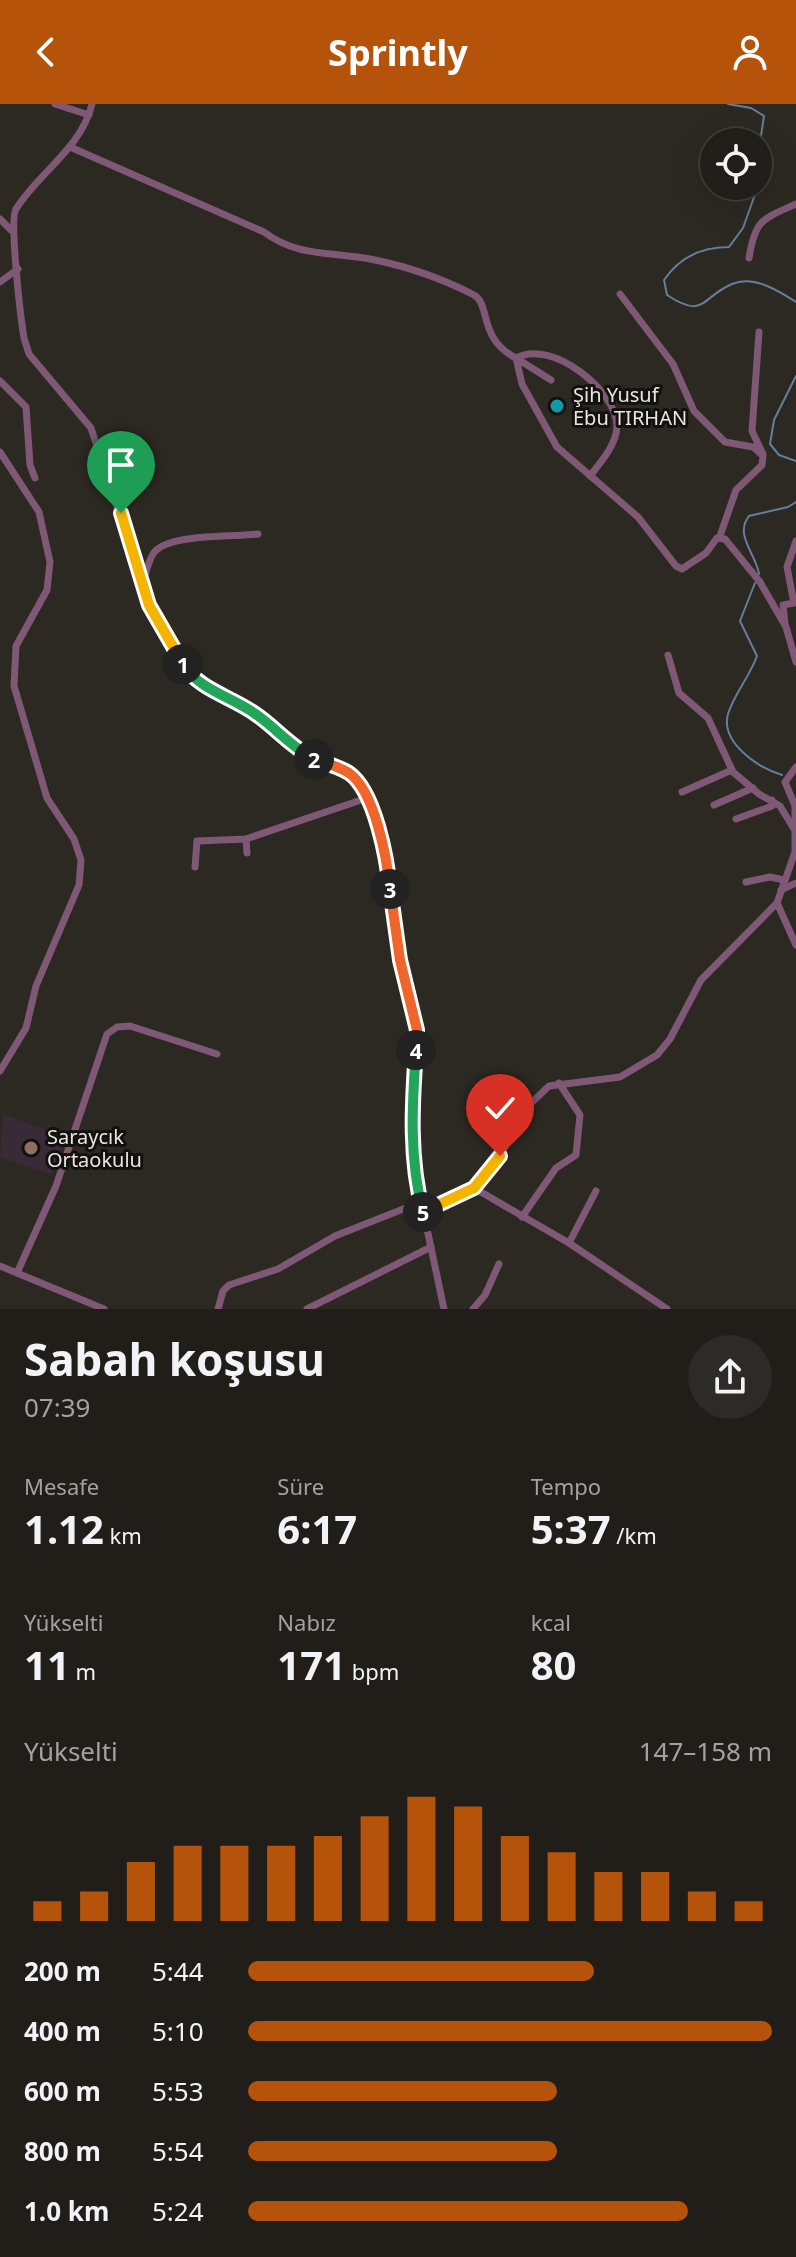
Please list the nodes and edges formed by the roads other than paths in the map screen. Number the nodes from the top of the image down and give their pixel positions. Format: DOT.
graph roads {
  1 [pos="55,104"];
  2 [pos="72,104"];
  3 [pos="92,104"];
  4 [pos="89,115"];
  5 [pos="70,147"];
  6 [pos="796,204"];
  7 [pos="0,219"];
  8 [pos="11,230"];
  9 [pos="749,258"];
  10 [pos="18,269"];
  11 [pos="0,282"];
  12 [pos="620,294"];
  13 [pos="759,332"];
  14 [pos="516,358"];
  15 [pos="551,380"];
  16 [pos="0,381"];
  17 [pos="0,452"];
  18 [pos="763,456"];
  19 [pos="590,476"];
  20 [pos="35,478"];
  21 [pos="258,534"];
  22 [pos="720,536"];
  23 [pos="796,541"];
  24 [pos="142,583"];
  25 [pos="786,627"];
  26 [pos="668,655"];
  27 [pos="796,662"];
  28 [pos="796,767"];
  29 [pos="732,770"];
  30 [pos="753,788"];
  31 [pos="682,792"];
  32 [pos="367,798"];
  33 [pos="772,800"];
  34 [pos="714,805"];
  35 [pos="736,819"];
  36 [pos="794,829"];
  37 [pos="246,839"];
  38 [pos="247,853"];
  39 [pos="195,867"];
  40 [pos="784,880"];
  41 [pos="746,882"];
  42 [pos="796,883"];
  43 [pos="781,890"];
  44 [pos="777,903"];
  45 [pos="796,945"];
  46 [pos="217,1054"];
  47 [pos="0,1071"];
  48 [pos="559,1083"];
  49 [pos="474,1188"];
  50 [pos="596,1191"];
  51 [pos="421,1202"];
  52 [pos="423,1212"];
  53 [pos="522,1217"];
  54 [pos="569,1243"];
  55 [pos="431,1247"];
  56 [pos="499,1264"];
  57 [pos="0,1266"];
  58 [pos="17,1273"];
  59 [pos="104,1309"];
  60 [pos="218,1309"];
  61 [pos="307,1309"];
  62 [pos="444,1309"];
  63 [pos="473,1309"];
  64 [pos="667,1309"];
  1 -- 4 [label="street"];
  2 -- 4 [label="street"];
  3 -- 4 [label="street"];
  4 -- 5 [label="street"];
  5 -- 8 [label="street"];
  5 -- 14 [label="street"];
  6 -- 9 [label="street"];
  7 -- 8 [label="street"];
  8 -- 10 [label="street"];
  10 -- 11 [label="street"];
  10 -- 24 [label="street"];
  12 -- 18 [label="street"];
  13 -- 18 [label="street"];
  14 -- 15 [label="street"];
  14 -- 19 [label="street"];
  14 -- 19 [label="street"];
  16 -- 20 [label="street"];
  17 -- 47 [label="street"];
  18 -- 22 [label="street"];
  19 -- 22 [label="street"];
  21 -- 24 [label="street"];
  22 -- 25 [label="street"];
  23 -- 25 [label="street"];
  24 -- 32 [label="street"];
  25 -- 27 [label="street"];
  26 -- 29 [label="street"];
  28 -- 36 [label="street"];
  29 -- 30 [label="street"];
  29 -- 31 [label="street"];
  30 -- 33 [label="street"];
  30 -- 34 [label="street"];
  32 -- 37 [label="street"];
  32 -- 51 [label="street"];
  33 -- 35 [label="street"];
  33 -- 36 [label="street"];
  36 -- 40 [label="street"];
  37 -- 38 [label="street"];
  37 -- 39 [label="street"];
  40 -- 41 [label="street"];
  40 -- 43 [label="street"];
  42 -- 43 [label="street"];
  43 -- 44 [label="street"];
  44 -- 45 [label="street"];
  44 -- 48 [label="street"];
  46 -- 58 [label="street"];
  48 -- 49 [label="street"];
  48 -- 53 [label="street"];
  49 -- 52 [label="street"];
  49 -- 53 [label="street"];
  50 -- 54 [label="street"];
  51 -- 52 [label="street"];
  51 -- 60 [label="street"];
  52 -- 55 [label="street"];
  53 -- 54 [label="street"];
  54 -- 64 [label="street"];
  55 -- 61 [label="street"];
  55 -- 62 [label="street"];
  56 -- 63 [label="street"];
  57 -- 58 [label="street"];
  58 -- 59 [label="street"];
}
